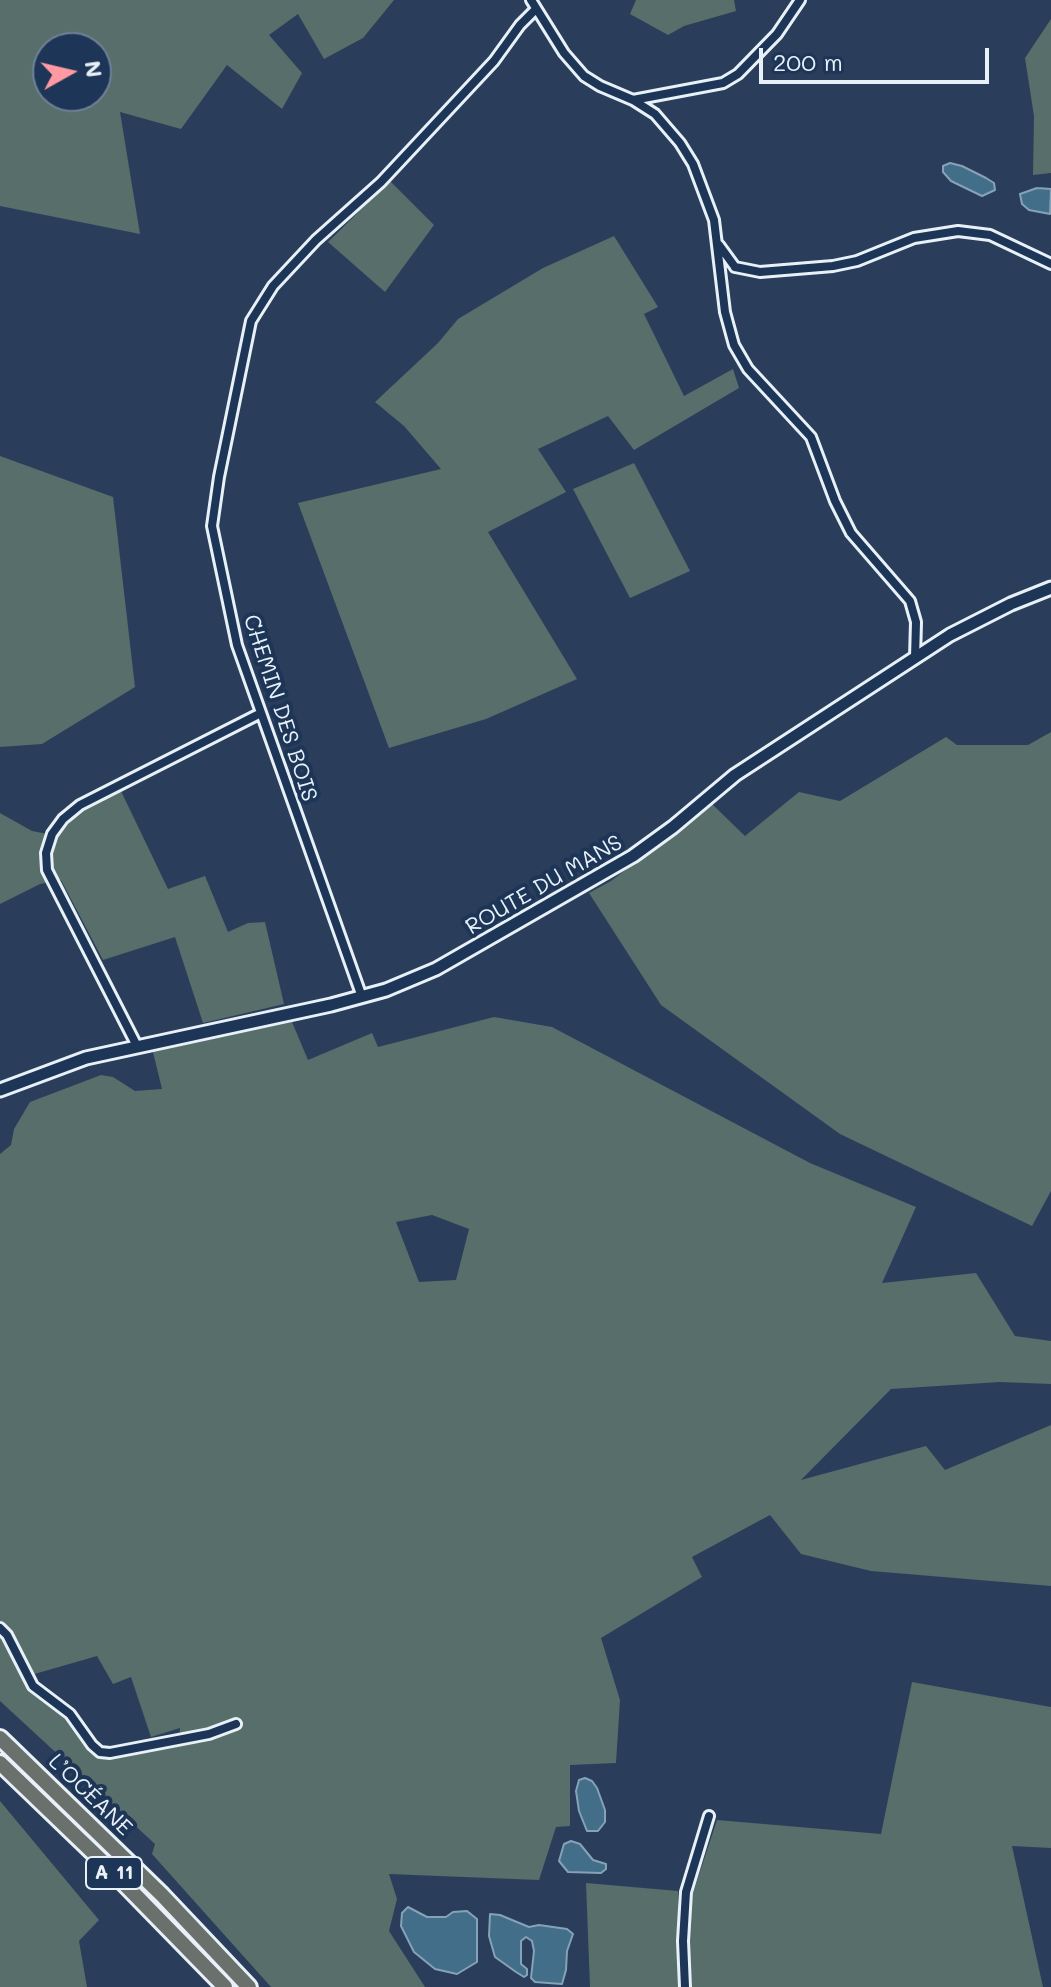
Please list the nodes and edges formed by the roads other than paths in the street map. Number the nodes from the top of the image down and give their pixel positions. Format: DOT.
graph roads {
  1 [pos="531,0"];
  2 [pos="800,0"];
  3 [pos="536,9"];
  4 [pos="633,100"];
  5 [pos="717,242"];
  6 [pos="1051,264"];
  7 [pos="735,267"];
  8 [pos="721,274"];
  9 [pos="1051,588"];
  10 [pos="915,658"];
  11 [pos="261,713"];
  12 [pos="362,997"];
  13 [pos="137,1046"];
  14 [pos="0,1090"];
  15 [pos="0,1628"];
  16 [pos="236,1724"];
  17 [pos="0,1738"];
  18 [pos="0,1763"];
  19 [pos="0,1776"];
  20 [pos="709,1816"];
  21 [pos="213,1987"];
  22 [pos="225,1987"];
  23 [pos="249,1987"];
  24 [pos="685,1987"];
  1 -- 3 [label="street"];
  2 -- 4 [label="street"];
  3 -- 4 [label="street"];
  3 -- 11 [label="street, CHEMIN DES BOIS"];
  4 -- 5 [label="street"];
  5 -- 7 [label="street"];
  5 -- 8 [label="street"];
  6 -- 7 [label="street"];
  7 -- 8 [label="street"];
  8 -- 10 [label="street"];
  9 -- 10 [label="street, ROUTE DU MANS"];
  10 -- 12 [label="street, ROUTE DU MANS"];
  11 -- 12 [label="street, CHEMIN DES BOIS"];
  11 -- 13 [label="street"];
  12 -- 13 [label="street, ROUTE DU MANS"];
  13 -- 14 [label="street, ROUTE DU MANS"];
  15 -- 16 [label="street"];
  17 -- 23 [label="highway, L’OCÉANE / A 11"];
  18 -- 22 [label="highway, L’OCÉANE / A 11"];
  19 -- 21 [label="highway"];
  20 -- 24 [label="street"];
}
